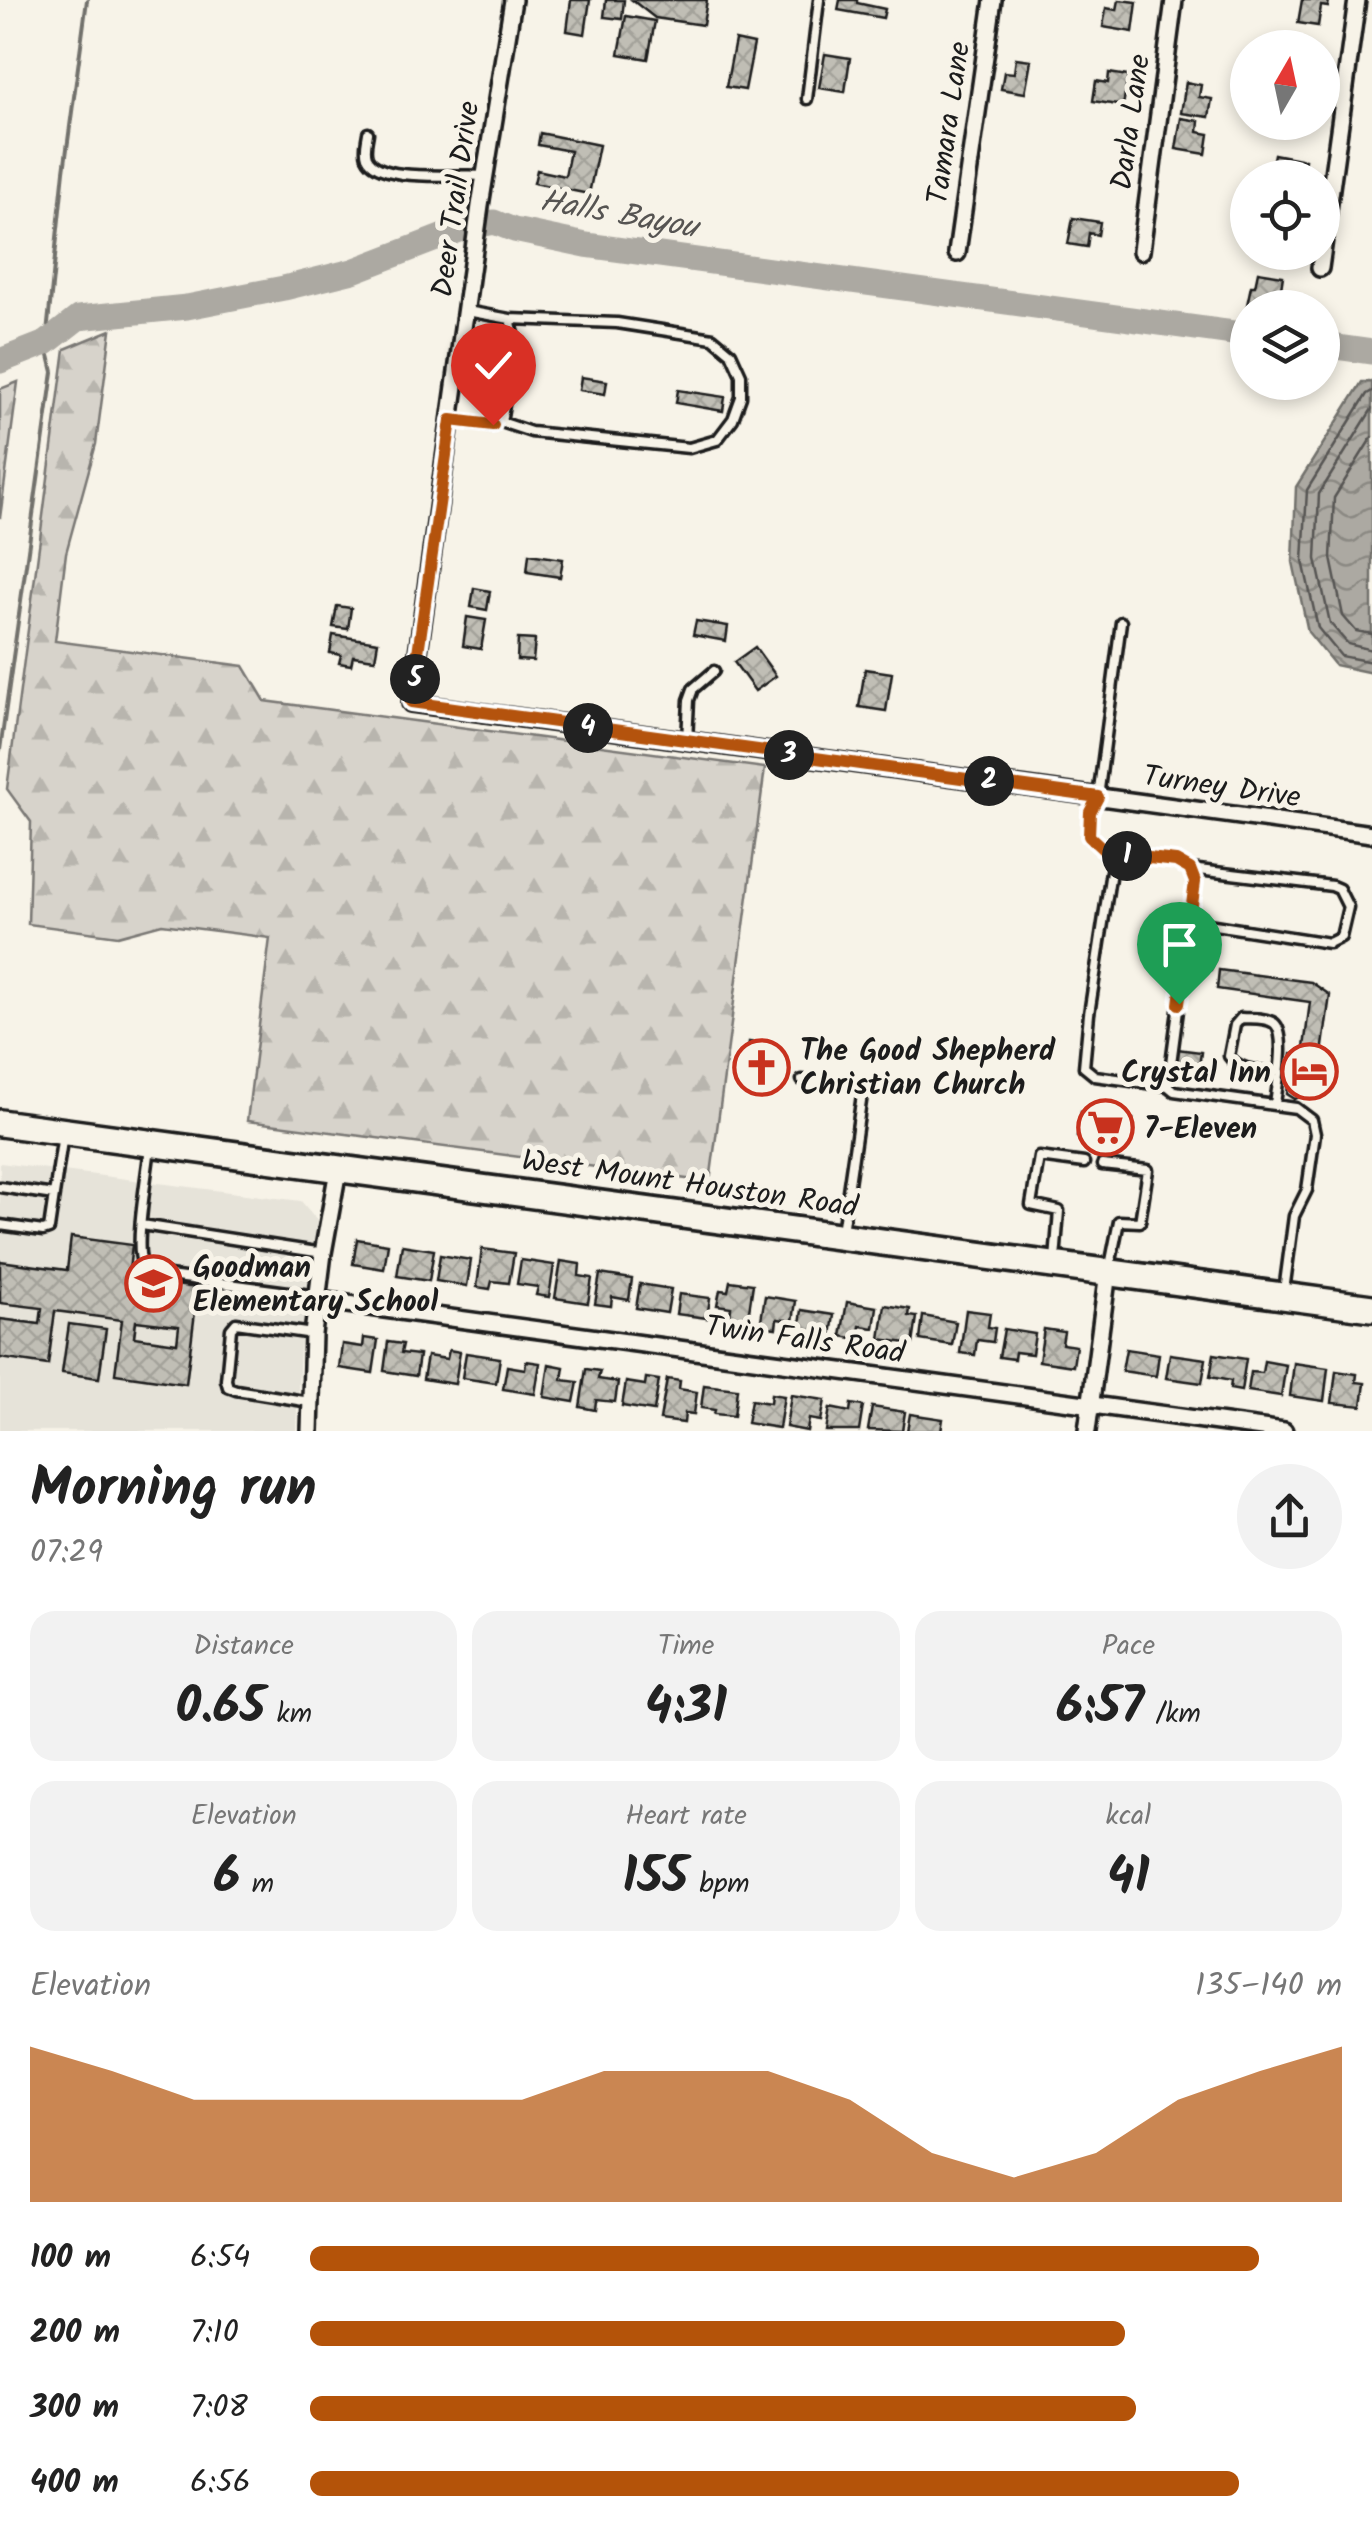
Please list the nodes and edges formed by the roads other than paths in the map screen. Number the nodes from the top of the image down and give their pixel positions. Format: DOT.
graph roads {
  1 [pos="514,0"];
  2 [pos="819,0"];
  3 [pos="992,0"];
  4 [pos="1174,0"];
  5 [pos="1357,0"];
  6 [pos="807,99"];
  7 [pos="368,132"];
  8 [pos="1335,160"];
  9 [pos="485,176"];
  10 [pos="1141,251"];
  11 [pos="957,253"];
  12 [pos="467,311"];
  13 [pos="510,319"];
  14 [pos="451,420"];
  15 [pos="498,422"];
  16 [pos="1122,622"];
  17 [pos="714,672"];
  18 [pos="411,702"];
  19 [pos="687,742"];
  20 [pos="1098,797"];
  21 [pos="1372,834"];
  22 [pos="1117,862"];
  23 [pos="1190,869"];
  24 [pos="1190,921"];
  25 [pos="1278,1072"];
  26 [pos="802,1080"];
  27 [pos="1168,1086"];
  28 [pos="1275,1104"];
  29 [pos="0,1123"];
  30 [pos="63,1132"];
  31 [pos="150,1144"];
  32 [pos="1084,1162"];
  33 [pos="1102,1164"];
  34 [pos="338,1170"];
  35 [pos="0,1187"];
  36 [pos="54,1195"];
  37 [pos="0,1225"];
  38 [pos="142,1225"];
  39 [pos="842,1236"];
  40 [pos="323,1253"];
  41 [pos="1054,1264"];
  42 [pos="1108,1272"];
  43 [pos="1283,1296"];
  44 [pos="318,1298"];
  45 [pos="1372,1308"];
  46 [pos="314,1334"];
  47 [pos="310,1402"];
  48 [pos="1090,1405"];
  49 [pos="310,1431"];
  50 [pos="1087,1431"];
  51 [pos="1284,1431"];
  1 -- 9 [label="street, Deer Trail Drive"];
  2 -- 6 [label="lane"];
  3 -- 11 [label="street, Tamara Lane"];
  4 -- 10 [label="street, Darla Lane"];
  5 -- 8 [label="street"];
  7 -- 9 [label="lane"];
  9 -- 12 [label="street, Deer Trail Drive"];
  12 -- 13 [label="lane"];
  12 -- 14 [label="street, Deer Trail Drive"];
  13 -- 15 [label="lane"];
  13 -- 15 [label="lane"];
  14 -- 15 [label="lane"];
  14 -- 18 [label="street, Deer Trail Drive"];
  16 -- 20 [label="lane"];
  17 -- 19 [label="lane"];
  18 -- 19 [label="street, Turney Drive"];
  19 -- 20 [label="street, Turney Drive"];
  20 -- 21 [label="street, Turney Drive"];
  20 -- 22 [label="lane"];
  22 -- 23 [label="lane"];
  22 -- 27 [label="lane"];
  23 -- 24 [label="lane"];
  23 -- 24 [label="lane"];
  24 -- 27 [label="lane"];
  25 -- 25 [label="lane"];
  25 -- 28 [label="lane"];
  26 -- 39 [label="lane"];
  27 -- 28 [label="lane"];
  28 -- 43 [label="lane"];
  29 -- 30 [label="main road, West Mount Houston Road"];
  30 -- 31 [label="main road, West Mount Houston Road"];
  30 -- 36 [label="lane"];
  31 -- 34 [label="main road, West Mount Houston Road"];
  31 -- 38 [label="lane"];
  32 -- 41 [label="lane"];
  33 -- 42 [label="lane"];
  34 -- 39 [label="main road, West Mount Houston Road"];
  34 -- 40 [label="street"];
  35 -- 36 [label="lane"];
  36 -- 37 [label="lane"];
  38 -- 40 [label="lane"];
  38 -- 44 [label="lane"];
  39 -- 41 [label="main road, West Mount Houston Road"];
  40 -- 44 [label="street"];
  41 -- 42 [label="main road, West Mount Houston Road"];
  42 -- 43 [label="main road, West Mount Houston Road"];
  42 -- 48 [label="street"];
  43 -- 45 [label="main road, West Mount Houston Road"];
  44 -- 46 [label="street"];
  44 -- 48 [label="street, Twin Falls Road"];
  46 -- 47 [label="street"];
  46 -- 47 [label="lane"];
  47 -- 49 [label="street"];
  48 -- 50 [label="street"];
  48 -- 51 [label="street, Twin Falls Road"];
}
